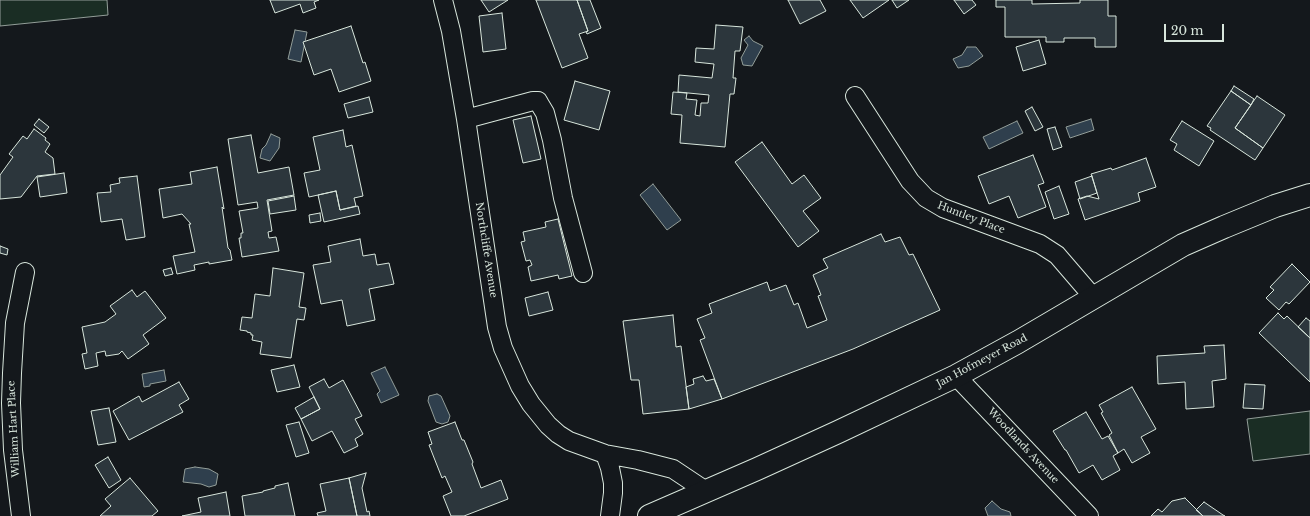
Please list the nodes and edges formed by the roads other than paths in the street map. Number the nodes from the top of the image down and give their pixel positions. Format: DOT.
graph roads {
  1 [pos="443,0"];
  2 [pos="855,96"];
  3 [pos="466,119"];
  4 [pos="1310,196"];
  5 [pos="25,272"];
  6 [pos="583,273"];
  7 [pos="1094,298"];
  8 [pos="956,376"];
  9 [pos="605,454"];
  10 [pos="706,490"];
  11 [pos="21,516"];
  12 [pos="610,516"];
  13 [pos="649,516"];
  14 [pos="1089,516"];
  1 -- 3 [label="street, Northcliffe Avenue"];
  2 -- 7 [label="street, Huntley Place"];
  3 -- 6 [label="street"];
  3 -- 9 [label="street, Northcliffe Avenue"];
  4 -- 7 [label="street, Jan Hofmeyer Road"];
  5 -- 11 [label="street, William Hart Place"];
  7 -- 8 [label="street, Jan Hofmeyer Road"];
  8 -- 10 [label="street, Jan Hofmeyer Road"];
  8 -- 14 [label="street, Woodlands Avenue"];
  9 -- 10 [label="street, Northcliffe Avenue"];
  9 -- 12 [label="street"];
  10 -- 13 [label="street, Jan Hofmeyer Road"];
}
